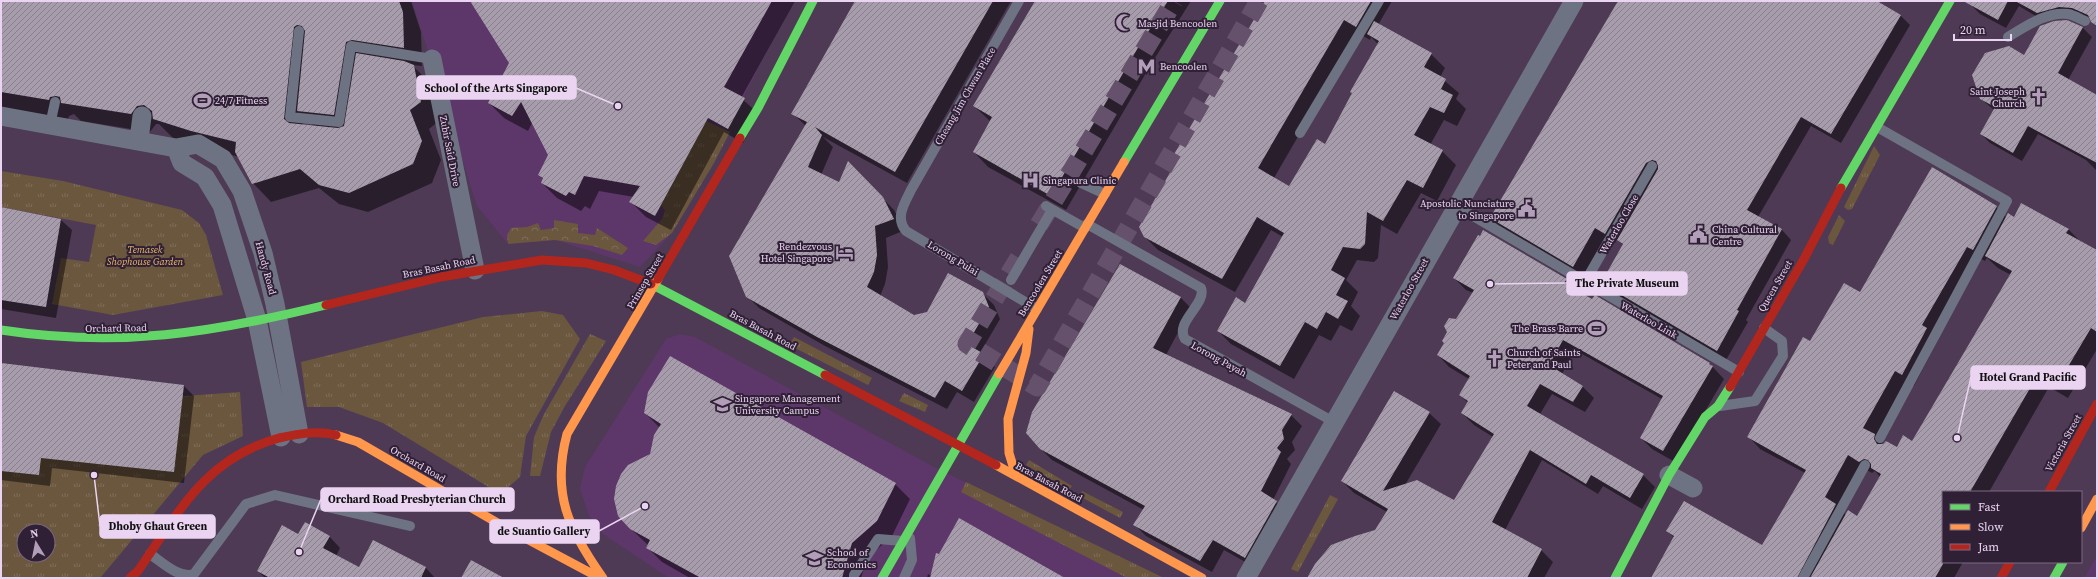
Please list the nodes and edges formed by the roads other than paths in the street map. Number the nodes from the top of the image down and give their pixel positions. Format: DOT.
graph roads {
  1 [pos="813,1"];
  2 [pos="1019,1"];
  3 [pos="1220,1"];
  4 [pos="1379,1"];
  5 [pos="1574,1"];
  6 [pos="1950,1"];
  7 [pos="2085,21"];
  8 [pos="299,31"];
  9 [pos="2008,37"];
  10 [pos="432,59"];
  11 [pos="55,102"];
  12 [pos="1,116"];
  13 [pos="142,116"];
  14 [pos="50,125"];
  15 [pos="1877,127"];
  16 [pos="1300,133"];
  17 [pos="139,140"];
  18 [pos="176,148"];
  19 [pos="1652,166"];
  20 [pos="1081,183"];
  21 [pos="910,190"];
  22 [pos="1105,194"];
  23 [pos="1456,206"];
  24 [pos="1086,226"];
  25 [pos="475,270"];
  26 [pos="1011,280"];
  27 [pos="1585,282"];
  28 [pos="655,285"];
  29 [pos="1037,309"];
  30 [pos="278,316"];
  31 [pos="257,320"];
  32 [pos="1029,322"];
  33 [pos="1764,328"];
  34 [pos="1,330"];
  35 [pos="1739,372"];
  36 [pos="2097,404"];
  37 [pos="1718,406"];
  38 [pos="1334,422"];
  39 [pos="290,436"];
  40 [pos="1880,438"];
  41 [pos="958,445"];
  42 [pos="1865,465"];
  43 [pos="1669,475"];
  44 [pos="1016,476"];
  45 [pos="1693,488"];
  46 [pos="2050,491"];
  47 [pos="2097,499"];
  48 [pos="410,526"];
  49 [pos="2082,526"];
  50 [pos="909,532"];
  51 [pos="903,541"];
  52 [pos="150,554"];
  53 [pos="2009,563"];
  54 [pos="2062,563"];
  55 [pos="130,578"];
  56 [pos="600,578"];
  57 [pos="603,578"];
  58 [pos="854,578"];
  59 [pos="882,578"];
  60 [pos="904,578"];
  61 [pos="1202,578"];
  62 [pos="1246,578"];
  63 [pos="1615,578"];
  64 [pos="1803,578"];
  65 [pos="2001,578"];
  66 [pos="2054,578"];
  1 -- 28 [label="main road, Prinsep Street"];
  2 -- 21 [label="lane, Cheang Jim Chwan Place"];
  3 -- 22 [label="main road, Bencoolen Street"];
  4 -- 16 [label="lane"];
  5 -- 23 [label="street, Waterloo Street"];
  6 -- 15 [label="main road, Queen Street"];
  7 -- 9 [label="lane"];
  8 -- 10 [label="lane, Zubir Said Drive"];
  10 -- 25 [label="street, Zubir Said Drive"];
  11 -- 14 [label="lane"];
  12 -- 14 [label="street, Handy Road"];
  13 -- 17 [label="street"];
  14 -- 17 [label="street, Handy Road"];
  15 -- 33 [label="main road, Queen Street"];
  15 -- 40 [label="lane"];
  17 -- 18 [label="street, Handy Road"];
  18 -- 30 [label="street, Handy Road"];
  18 -- 31 [label="street"];
  19 -- 27 [label="lane, Waterloo Close"];
  20 -- 22 [label="lane"];
  21 -- 29 [label="lane, Lorong Pulai"];
  22 -- 24 [label="main road, Bencoolen Street"];
  23 -- 27 [label="lane, Waterloo Link"];
  23 -- 38 [label="street, Waterloo Street"];
  24 -- 26 [label="lane"];
  24 -- 29 [label="main road, Bencoolen Street"];
  24 -- 38 [label="lane, Lorong Payah"];
  25 -- 28 [label="main road, Bras Basah Road"];
  25 -- 30 [label="main road, Bras Basah Road"];
  27 -- 35 [label="lane, Waterloo Link"];
  28 -- 41 [label="main road, Bras Basah Road"];
  28 -- 57 [label="main road, Prinsep Street"];
  29 -- 32 [label="main road, Bencoolen Street"];
  30 -- 31 [label="main road, Orchard Road"];
  30 -- 39 [label="street, Handy Road"];
  31 -- 34 [label="main road, Orchard Road"];
  31 -- 39 [label="street"];
  32 -- 41 [label="main road, Bencoolen Street"];
  32 -- 44 [label="main road"];
  33 -- 35 [label="main road, Queen Street"];
  33 -- 37 [label="lane"];
  35 -- 37 [label="main road, Queen Street"];
  36 -- 46 [label="main road, Victoria Street"];
  37 -- 43 [label="main road, Queen Street"];
  38 -- 62 [label="street, Waterloo Street"];
  39 -- 52 [label="main road, Orchard Road"];
  39 -- 56 [label="main road, Orchard Road"];
  41 -- 44 [label="main road, Bras Basah Road"];
  41 -- 50 [label="main road, Bencoolen Street"];
  42 -- 64 [label="lane"];
  43 -- 45 [label="street"];
  43 -- 63 [label="main road, Queen Street"];
  44 -- 61 [label="main road, Bras Basah Road"];
  47 -- 49 [label="main road"];
  48 -- 52 [label="lane"];
  50 -- 51 [label="main road, Bencoolen Street"];
  50 -- 60 [label="lane"];
  51 -- 58 [label="lane"];
  51 -- 59 [label="main road, Bencoolen Street"];
  52 -- 55 [label="main road, Orchard Road"];
  53 -- 65 [label="main road"];
  54 -- 66 [label="main road"];
}
